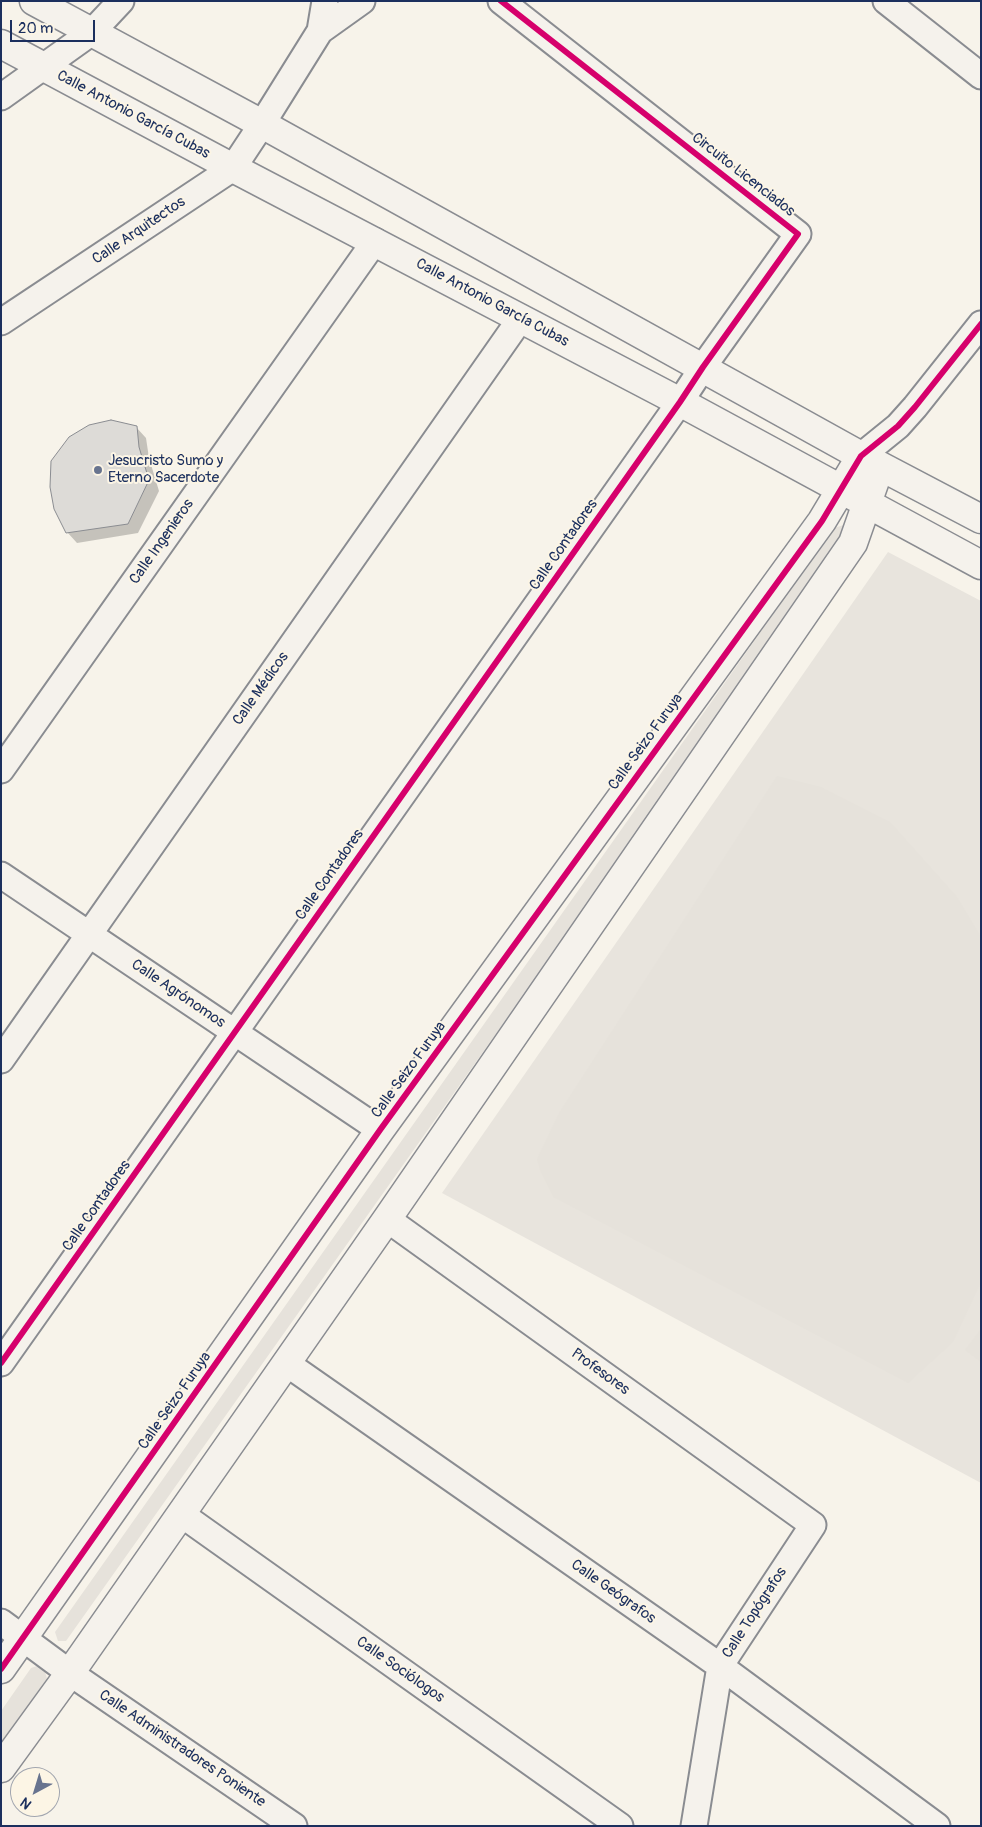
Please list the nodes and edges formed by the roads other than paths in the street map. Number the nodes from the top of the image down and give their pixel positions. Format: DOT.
graph roads {
  1 [pos="34,1"];
  2 [pos="121,1"];
  3 [pos="325,1"];
  4 [pos="362,1"];
  5 [pos="886,1"];
  6 [pos="500,4"];
  7 [pos="320,30"];
  8 [pos="92,32"];
  9 [pos="1,44"];
  10 [pos="44,67"];
  11 [pos="981,76"];
  12 [pos="1,97"];
  13 [pos="262,124"];
  14 [pos="233,168"];
  15 [pos="375,241"];
  16 [pos="521,318"];
  17 [pos="1,322"];
  18 [pos="981,324"];
  19 [pos="703,367"];
  20 [pos="680,402"];
  21 [pos="870,461"];
  22 [pos="842,489"];
  23 [pos="867,502"];
  24 [pos="981,519"];
  25 [pos="981,565"];
  26 [pos="1,770"];
  27 [pos="1,875"];
  28 [pos="89,934"];
  29 [pos="235,1032"];
  30 [pos="1,1060"];
  31 [pos="380,1130"];
  32 [pos="387,1219"];
  33 [pos="1,1363"];
  34 [pos="286,1364"];
  35 [pos="181,1514"];
  36 [pos="813,1525"];
  37 [pos="1,1622"];
  38 [pos="23,1638"];
  39 [pos="720,1666"];
  40 [pos="1,1669"];
  41 [pos="70,1673"];
  42 [pos="1,1768"];
  43 [pos="294,1826"];
  44 [pos="620,1826"];
  45 [pos="694,1826"];
  46 [pos="936,1826"];
  1 -- 8 [label="street"];
  2 -- 8 [label="street"];
  3 -- 7 [label="street"];
  4 -- 7 [label="street"];
  5 -- 11 [label="street"];
  6 -- 19 [label="street, Circuito Licenciados"];
  7 -- 13 [label="street"];
  8 -- 10 [label="street"];
  8 -- 13 [label="street"];
  9 -- 10 [label="street, Calle Antonio García Cubas"];
  10 -- 12 [label="street"];
  10 -- 14 [label="street, Calle Antonio García Cubas"];
  13 -- 14 [label="street, Calle Arquitectos"];
  13 -- 19 [label="street"];
  14 -- 15 [label="street, Calle Antonio García Cubas"];
  14 -- 17 [label="street, Calle Arquitectos"];
  15 -- 16 [label="street, Calle Antonio García Cubas"];
  15 -- 26 [label="street, Calle Ingenieros"];
  16 -- 20 [label="street, Calle Antonio García Cubas"];
  16 -- 28 [label="street, Calle Médicos"];
  18 -- 21 [label="street"];
  19 -- 20 [label="street, Circuito Licenciados"];
  19 -- 21 [label="street"];
  20 -- 22 [label="street, Calle Antonio García Cubas"];
  20 -- 29 [label="street, Calle Contadores"];
  21 -- 22 [label="street, Calle Seizo Furuya"];
  21 -- 23 [label="street"];
  21 -- 24 [label="street"];
  22 -- 23 [label="street, Calle Antonio García Cubas"];
  22 -- 31 [label="street, Calle Seizo Furuya"];
  23 -- 25 [label="street, Calle Antonio García Cubas"];
  23 -- 32 [label="street"];
  27 -- 28 [label="street, Calle Agrónomos"];
  28 -- 29 [label="street, Calle Agrónomos"];
  28 -- 30 [label="street, Calle Médicos"];
  29 -- 31 [label="street, Calle Agrónomos"];
  29 -- 33 [label="street, Calle Contadores"];
  31 -- 38 [label="street, Calle Seizo Furuya"];
  32 -- 34 [label="street"];
  32 -- 36 [label="street, Profesores"];
  34 -- 35 [label="street"];
  34 -- 39 [label="street, Calle Geógrafos"];
  35 -- 41 [label="street"];
  35 -- 44 [label="street, Calle Sociólogos"];
  36 -- 39 [label="street, Calle Topógrafos"];
  37 -- 38 [label="street, Calle Administradores Poniente"];
  38 -- 40 [label="street, Calle Seizo Furuya"];
  38 -- 41 [label="street, Calle Administradores Poniente"];
  39 -- 45 [label="street, Calle Topógrafos"];
  39 -- 46 [label="street, Calle Geógrafos"];
  41 -- 42 [label="street"];
  41 -- 43 [label="street, Calle Administradores Poniente"];
}
